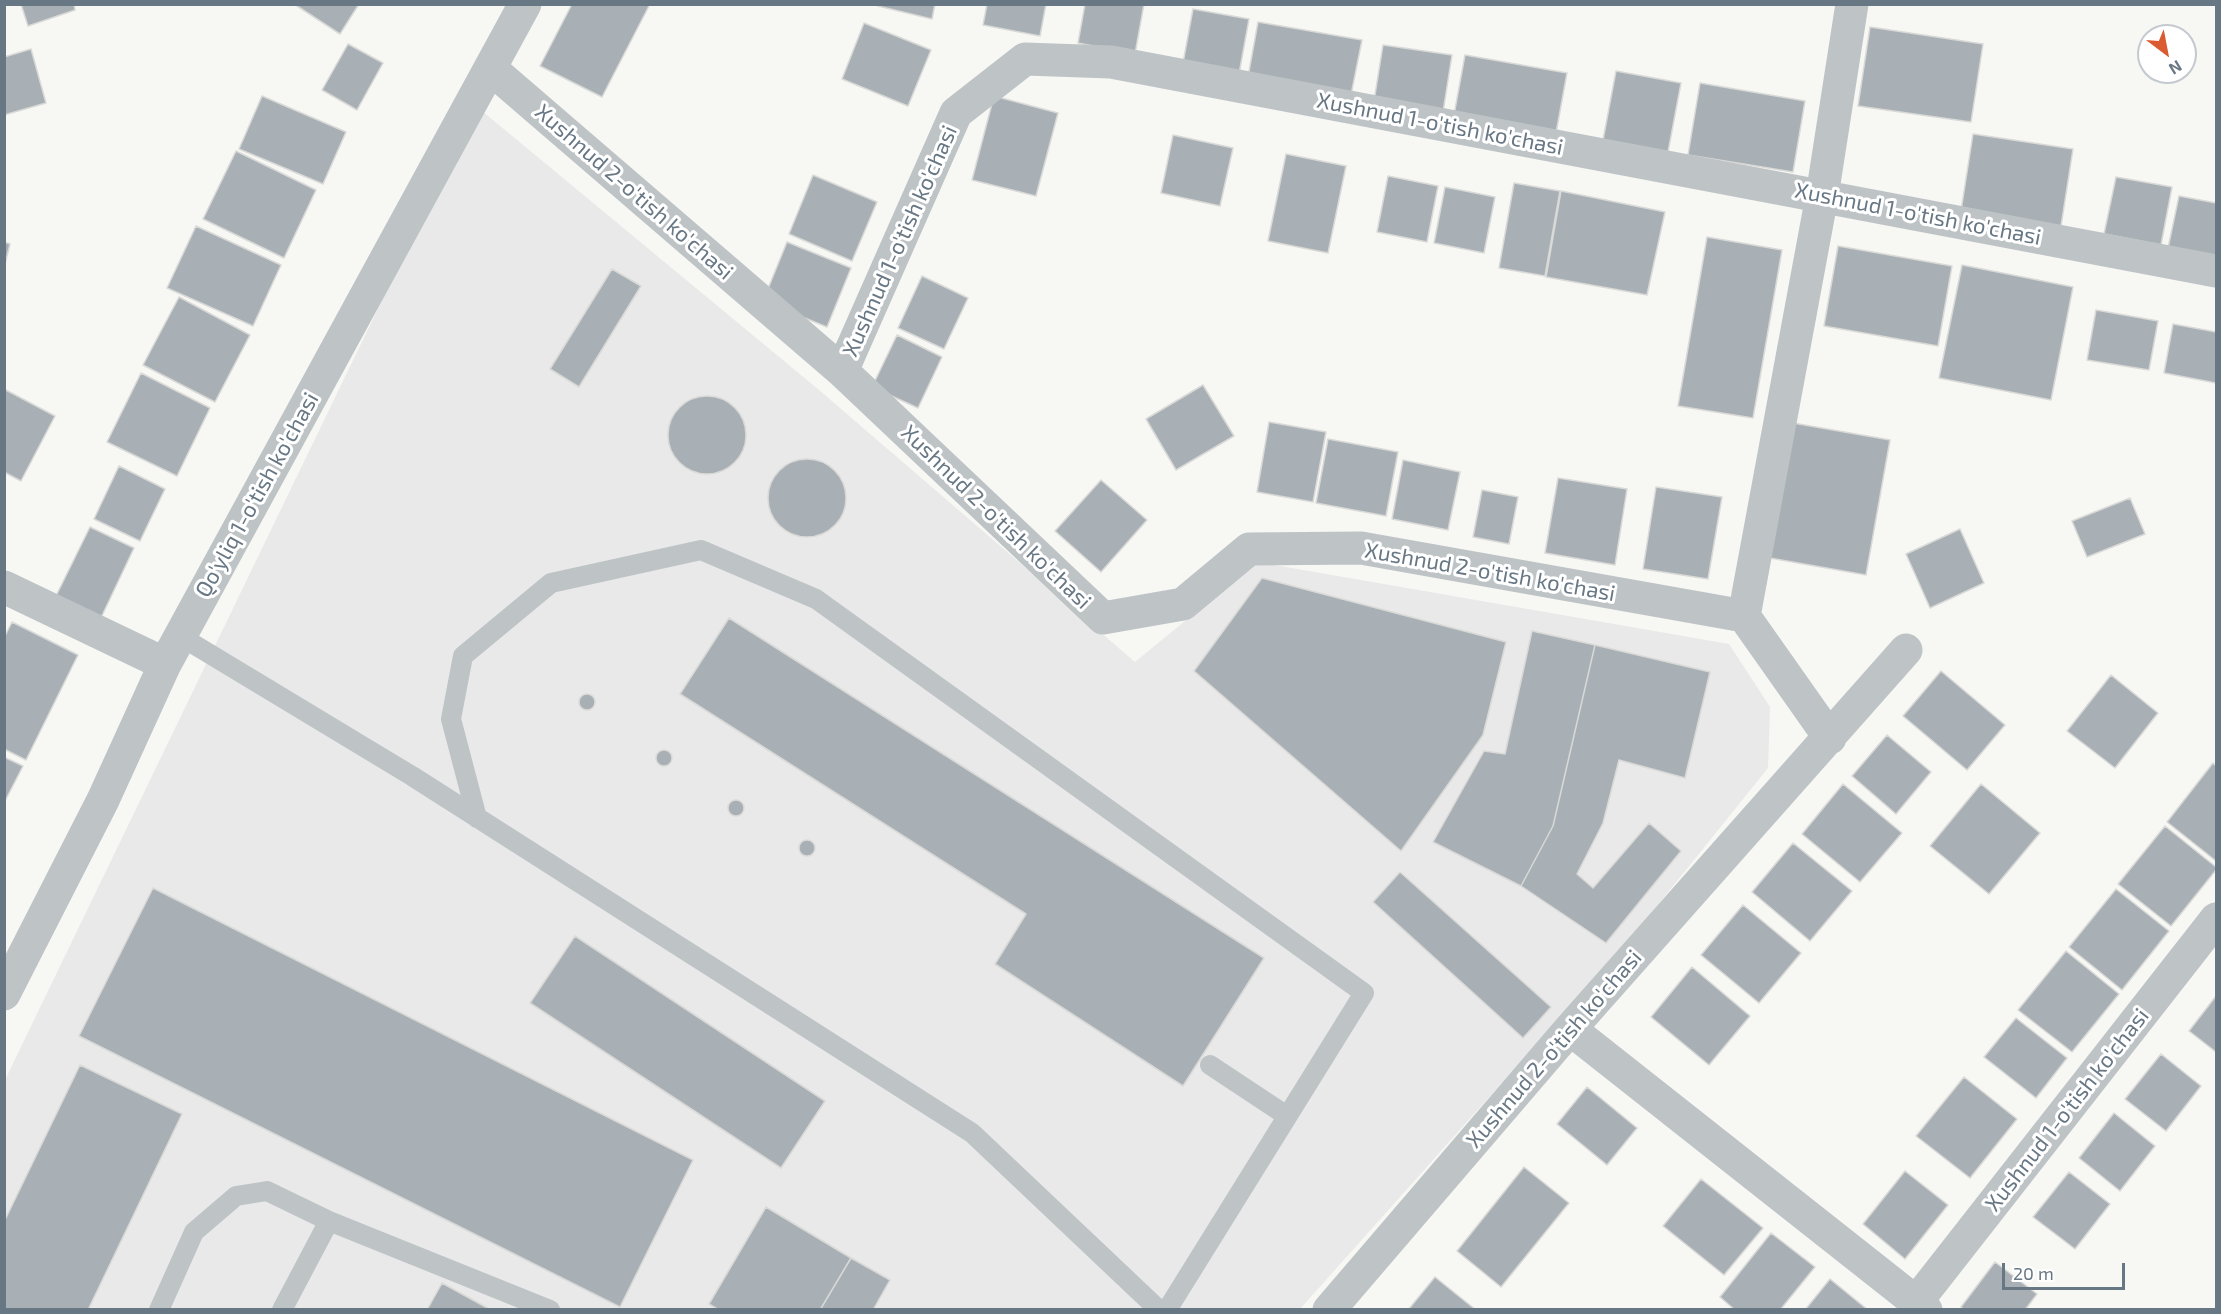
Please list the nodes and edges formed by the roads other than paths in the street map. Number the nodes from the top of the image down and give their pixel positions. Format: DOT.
graph roads {
  1 [pos="525,4"];
  2 [pos="1852,4"];
  3 [pos="490,68"];
  4 [pos="1822,196"];
  5 [pos="2217,271"];
  6 [pos="842,371"];
  7 [pos="4,587"];
  8 [pos="1744,616"];
  9 [pos="172,650"];
  10 [pos="1906,650"];
  11 [pos="1830,738"];
  12 [pos="477,818"];
  13 [pos="2217,919"];
  14 [pos="4,994"];
  15 [pos="1570,1029"];
  16 [pos="1210,1065"];
  17 [pos="1287,1116"];
  18 [pos="329,1221"];
  19 [pos="1921,1305"];
  20 [pos="550,1309"];
  21 [pos="159,1310"];
  22 [pos="282,1310"];
  23 [pos="1160,1310"];
  24 [pos="1167,1310"];
  25 [pos="1329,1310"];
  1 -- 3 [label="street, Qo'yliq 1-o'tish ko'chasi"];
  2 -- 4 [label="street"];
  3 -- 6 [label="street, Xushnud 2-o'tish ko'chasi"];
  3 -- 9 [label="street, Qo'yliq 1-o'tish ko'chasi"];
  4 -- 5 [label="street, Xushnud 1-o'tish ko'chasi"];
  4 -- 6 [label="street, Xushnud 1-o'tish ko'chasi"];
  4 -- 8 [label="street"];
  6 -- 8 [label="street, Xushnud 2-o'tish ko'chasi"];
  7 -- 9 [label="street"];
  8 -- 11 [label="street"];
  9 -- 12 [label="lane"];
  9 -- 14 [label="street, Qo'yliq 1-o'tish ko'chasi"];
  10 -- 11 [label="street, Xushnud 2-o'tish ko'chasi"];
  11 -- 15 [label="street, Xushnud 2-o'tish ko'chasi"];
  12 -- 17 [label="lane"];
  12 -- 23 [label="lane"];
  13 -- 19 [label="street, Xushnud 1-o'tish ko'chasi"];
  15 -- 19 [label="street"];
  15 -- 25 [label="street, Xushnud 2-o'tish ko'chasi"];
  16 -- 17 [label="lane"];
  17 -- 24 [label="lane"];
  18 -- 20 [label="lane"];
  18 -- 21 [label="lane"];
  18 -- 22 [label="lane"];
}
